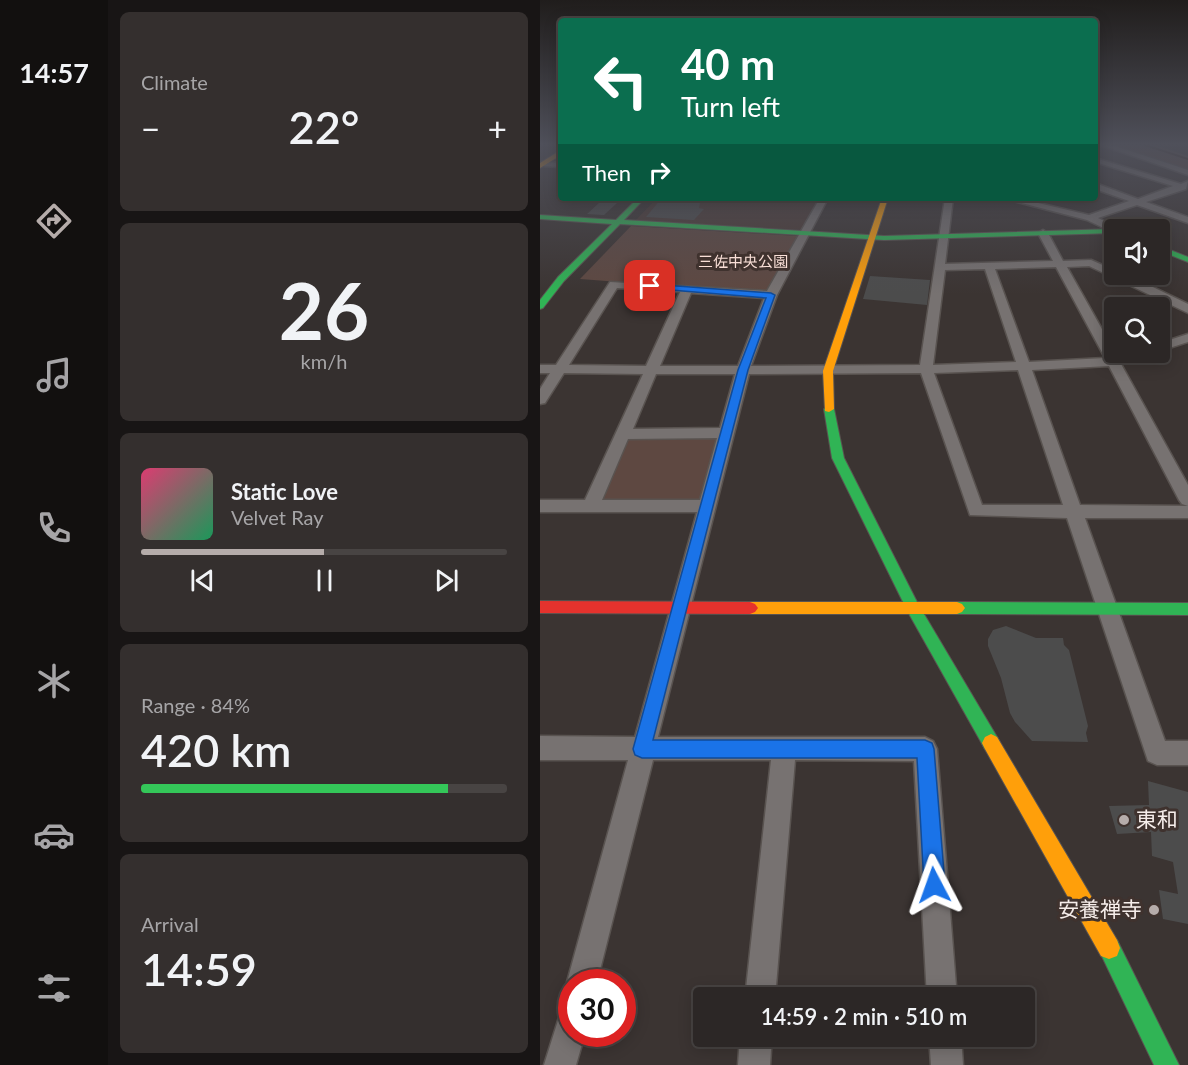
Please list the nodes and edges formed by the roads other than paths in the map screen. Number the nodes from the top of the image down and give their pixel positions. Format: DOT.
graph roads {
  1 [pos="1120,195"];
  2 [pos="1158,195"];
  3 [pos="639,201"];
  4 [pos="822,201"];
  5 [pos="884,201"];
  6 [pos="949,201"];
  7 [pos="1026,201"];
  8 [pos="1138,201"];
  9 [pos="540,217"];
  10 [pos="1090,218"];
  11 [pos="1188,220"];
  12 [pos="619,222"];
  13 [pos="1104,225"];
  14 [pos="1104,230"];
  15 [pos="805,233"];
  16 [pos="1043,233"];
  17 [pos="944,236"];
  18 [pos="872,237"];
  19 [pos="1170,252"];
  20 [pos="1188,260"];
  21 [pos="1060,264"];
  22 [pos="989,266"];
  23 [pos="940,267"];
  24 [pos="1104,269"];
  25 [pos="1138,285"];
  26 [pos="687,289"];
  27 [pos="771,295"];
  28 [pos="540,306"];
  29 [pos="1188,309"];
  30 [pos="1187,339"];
  31 [pos="1170,344"];
  32 [pos="1104,345"];
  33 [pos="1104,362"];
  34 [pos="1114,363"];
  35 [pos="1024,366"];
  36 [pos="926,368"];
  37 [pos="540,369"];
  38 [pos="560,369"];
  39 [pos="650,370"];
  40 [pos="743,370"];
  41 [pos="828,371"];
  42 [pos="540,400"];
  43 [pos="726,433"];
  44 [pos="622,434"];
  45 [pos="1188,500"];
  46 [pos="540,506"];
  47 [pos="591,506"];
  48 [pos="707,506"];
  49 [pos="1074,512"];
  50 [pos="1188,512"];
  51 [pos="540,607"];
  52 [pos="680,607"];
  53 [pos="914,608"];
  54 [pos="1107,609"];
  55 [pos="1188,609"];
  56 [pos="540,748"];
  57 [pos="642,749"];
  58 [pos="784,750"];
  59 [pos="1188,753"];
  60 [pos="585,969"];
  61 [pos="761,987"];
  62 [pos="941,987"];
  63 [pos="565,1047"];
  64 [pos="755,1047"];
  65 [pos="946,1047"];
  66 [pos="560,1065"];
  67 [pos="753,1065"];
  68 [pos="947,1065"];
  69 [pos="1167,1065"];
  1 -- 8 [label="street"];
  2 -- 8 [label="street"];
  3 -- 12 [label="street"];
  4 -- 15 [label="street"];
  5 -- 18 [label="street"];
  6 -- 17 [label="street"];
  7 -- 10 [label="street"];
  8 -- 10 [label="street"];
  8 -- 11 [label="street"];
  9 -- 12 [label="street"];
  10 -- 13 [label="street"];
  12 -- 15 [label="street"];
  12 -- 28 [label="street"];
  14 -- 16 [label="street"];
  15 -- 18 [label="street"];
  15 -- 27 [label="street"];
  16 -- 17 [label="street"];
  16 -- 21 [label="street"];
  17 -- 18 [label="street"];
  17 -- 23 [label="street"];
  18 -- 41 [label="street"];
  19 -- 20 [label="street"];
  21 -- 22 [label="street"];
  21 -- 24 [label="street"];
  21 -- 32 [label="street"];
  22 -- 23 [label="street"];
  22 -- 35 [label="street"];
  23 -- 36 [label="street"];
  25 -- 29 [label="street"];
  26 -- 27 [label="street"];
  26 -- 38 [label="street"];
  26 -- 39 [label="street"];
  27 -- 40 [label="street"];
  30 -- 31 [label="street"];
  33 -- 35 [label="street"];
  34 -- 45 [label="street"];
  35 -- 36 [label="street"];
  35 -- 49 [label="street"];
  36 -- 41 [label="street"];
  36 -- 49 [label="street"];
  37 -- 38 [label="street"];
  38 -- 39 [label="street"];
  38 -- 42 [label="street"];
  39 -- 40 [label="street"];
  39 -- 44 [label="street"];
  40 -- 41 [label="street"];
  40 -- 43 [label="street"];
  41 -- 53 [label="street"];
  43 -- 44 [label="street"];
  43 -- 48 [label="street"];
  44 -- 47 [label="street"];
  46 -- 47 [label="street"];
  47 -- 48 [label="street"];
  48 -- 52 [label="street"];
  49 -- 50 [label="street"];
  49 -- 54 [label="street"];
  51 -- 52 [label="street"];
  52 -- 53 [label="street"];
  52 -- 57 [label="street"];
  53 -- 54 [label="street"];
  53 -- 69 [label="street"];
  54 -- 55 [label="street"];
  54 -- 59 [label="street"];
  56 -- 57 [label="street"];
  57 -- 58 [label="street"];
  57 -- 60 [label="street"];
  58 -- 61 [label="street"];
  58 -- 62 [label="street"];
  63 -- 66 [label="street"];
  64 -- 67 [label="street"];
  65 -- 68 [label="street"];
}
